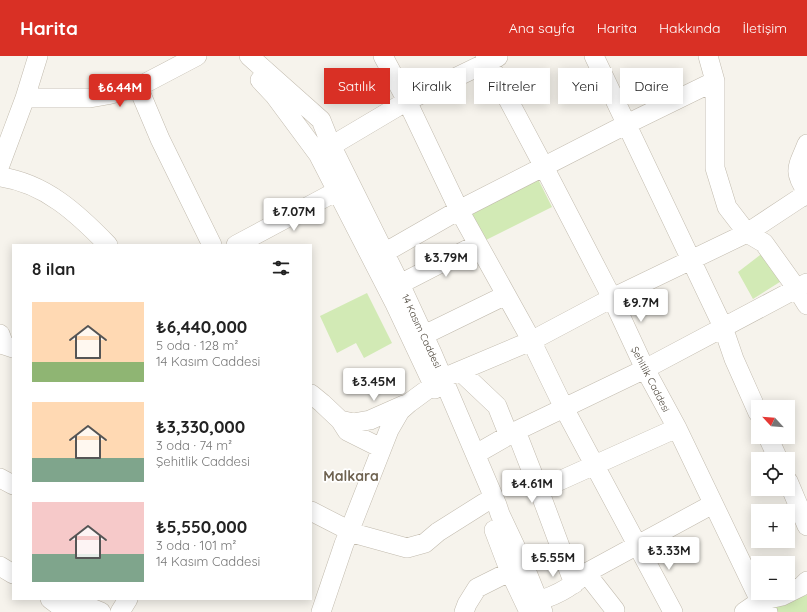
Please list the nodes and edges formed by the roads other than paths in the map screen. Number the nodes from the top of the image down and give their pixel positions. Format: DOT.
graph roads {
  1 [pos="38,56"];
  2 [pos="197,56"];
  3 [pos="236,56"];
  4 [pos="249,56"];
  5 [pos="383,56"];
  6 [pos="594,56"];
  7 [pos="708,56"];
  8 [pos="490,58"];
  9 [pos="466,70"];
  10 [pos="715,81"];
  11 [pos="398,84"];
  12 [pos="138,87"];
  13 [pos="25,98"];
  14 [pos="402,104"];
  15 [pos="408,104"];
  16 [pos="627,124"];
  17 [pos="807,144"];
  18 [pos="325,150"];
  19 [pos="0,165"];
  20 [pos="544,167"];
  21 [pos="0,178"];
  22 [pos="337,191"];
  23 [pos="807,192"];
  24 [pos="807,195"];
  25 [pos="459,210"];
  26 [pos="747,233"];
  27 [pos="107,244"];
  28 [pos="212,244"];
  29 [pos="238,244"];
  30 [pos="478,244"];
  31 [pos="384,253"];
  32 [pos="692,260"];
  33 [pos="400,284"];
  34 [pos="802,286"];
  35 [pos="506,295"];
  36 [pos="612,298"];
  37 [pos="807,305"];
  38 [pos="723,327"];
  39 [pos="424,335"];
  40 [pos="531,340"];
  41 [pos="645,369"];
  42 [pos="460,371"];
  43 [pos="438,382"];
  44 [pos="312,395"];
  45 [pos="752,400"];
  46 [pos="409,403"];
  47 [pos="564,408"];
  48 [pos="340,420"];
  49 [pos="677,428"];
  50 [pos="512,433"];
  51 [pos="381,448"];
  52 [pos="476,454"];
  53 [pos="596,465"];
  54 [pos="539,490"];
  55 [pos="794,496"];
  56 [pos="484,504"];
  57 [pos="713,504"];
  58 [pos="312,512"];
  59 [pos="807,526"];
  60 [pos="350,532"];
  61 [pos="638,545"];
  62 [pos="0,566"];
  63 [pos="517,568"];
  64 [pos="12,573"];
  65 [pos="580,578"];
  66 [pos="807,581"];
  67 [pos="795,590"];
  68 [pos="53,600"];
  69 [pos="127,600"];
  70 [pos="775,600"];
  71 [pos="69,605"];
  72 [pos="764,607"];
  73 [pos="530,608"];
  74 [pos="615,610"];
  75 [pos="101,612"];
  76 [pos="120,612"];
  77 [pos="321,612"];
  78 [pos="464,612"];
  79 [pos="673,612"];
  80 [pos="744,612"];
  1 -- 13 [label="street"];
  2 -- 12 [label="street"];
  3 -- 18 [label="street, 14 Kasım Caddesi"];
  4 -- 18 [label="street, 14 Kasım Caddesi"];
  5 -- 11 [label="street"];
  6 -- 16 [label="street"];
  7 -- 10 [label="street"];
  8 -- 9 [label="street"];
  8 -- 20 [label="street, Şehitlik Caddesi"];
  10 -- 16 [label="street"];
  10 -- 26 [label="street"];
  12 -- 13 [label="street"];
  12 -- 28 [label="street"];
  13 -- 19 [label="street"];
  14 -- 18 [label="street"];
  15 -- 25 [label="street"];
  16 -- 20 [label="street"];
  16 -- 32 [label="street"];
  17 -- 23 [label="street"];
  18 -- 22 [label="street, 14 Kasım Caddesi"];
  18 -- 31 [label="street, 14 Kasım Caddesi"];
  20 -- 25 [label="street"];
  20 -- 36 [label="street, Şehitlik Caddesi"];
  21 -- 27 [label="street"];
  22 -- 29 [label="street"];
  22 -- 43 [label="street, 14 Kasım Caddesi"];
  24 -- 26 [label="street"];
  25 -- 30 [label="street"];
  25 -- 31 [label="street"];
  26 -- 32 [label="street"];
  26 -- 34 [label="street"];
  30 -- 33 [label="street"];
  30 -- 35 [label="street"];
  31 -- 33 [label="street, 14 Kasım Caddesi"];
  32 -- 36 [label="street"];
  32 -- 38 [label="street"];
  33 -- 39 [label="street, 14 Kasım Caddesi"];
  34 -- 37 [label="street"];
  34 -- 38 [label="street"];
  35 -- 39 [label="street"];
  35 -- 40 [label="street"];
  36 -- 40 [label="street"];
  36 -- 41 [label="street, Şehitlik Caddesi"];
  38 -- 41 [label="street"];
  38 -- 45 [label="street"];
  39 -- 43 [label="street, 14 Kasım Caddesi"];
  40 -- 42 [label="street"];
  40 -- 47 [label="street"];
  41 -- 47 [label="street"];
  41 -- 49 [label="street, Şehitlik Caddesi"];
  42 -- 43 [label="street"];
  42 -- 50 [label="street"];
  43 -- 46 [label="street"];
  43 -- 52 [label="street, 14 Kasım Caddesi"];
  43 -- 56 [label="street, 14 Kasım Caddesi"];
  44 -- 48 [label="street"];
  46 -- 48 [label="street"];
  46 -- 51 [label="street"];
  47 -- 50 [label="street"];
  47 -- 53 [label="street"];
  48 -- 51 [label="street"];
  49 -- 53 [label="street"];
  49 -- 57 [label="street, Şehitlik Caddesi"];
  50 -- 52 [label="street"];
  50 -- 54 [label="street"];
  51 -- 60 [label="street"];
  52 -- 63 [label="street, 14 Kasım Caddesi"];
  53 -- 54 [label="street"];
  53 -- 61 [label="street"];
  54 -- 65 [label="street"];
  55 -- 59 [label="street"];
  56 -- 60 [label="street"];
  56 -- 63 [label="street, 14 Kasım Caddesi"];
  57 -- 61 [label="street"];
  57 -- 72 [label="street, Şehitlik Caddesi"];
  58 -- 60 [label="street"];
  60 -- 77 [label="street"];
  61 -- 65 [label="street"];
  61 -- 79 [label="street"];
  62 -- 64 [label="street"];
  63 -- 73 [label="street, 14 Kasım Caddesi"];
  63 -- 78 [label="street"];
  65 -- 73 [label="street"];
  65 -- 74 [label="street"];
  66 -- 67 [label="street"];
  68 -- 71 [label="street"];
  69 -- 76 [label="street"];
  70 -- 72 [label="street"];
  71 -- 75 [label="street"];
  72 -- 80 [label="street"];
}
